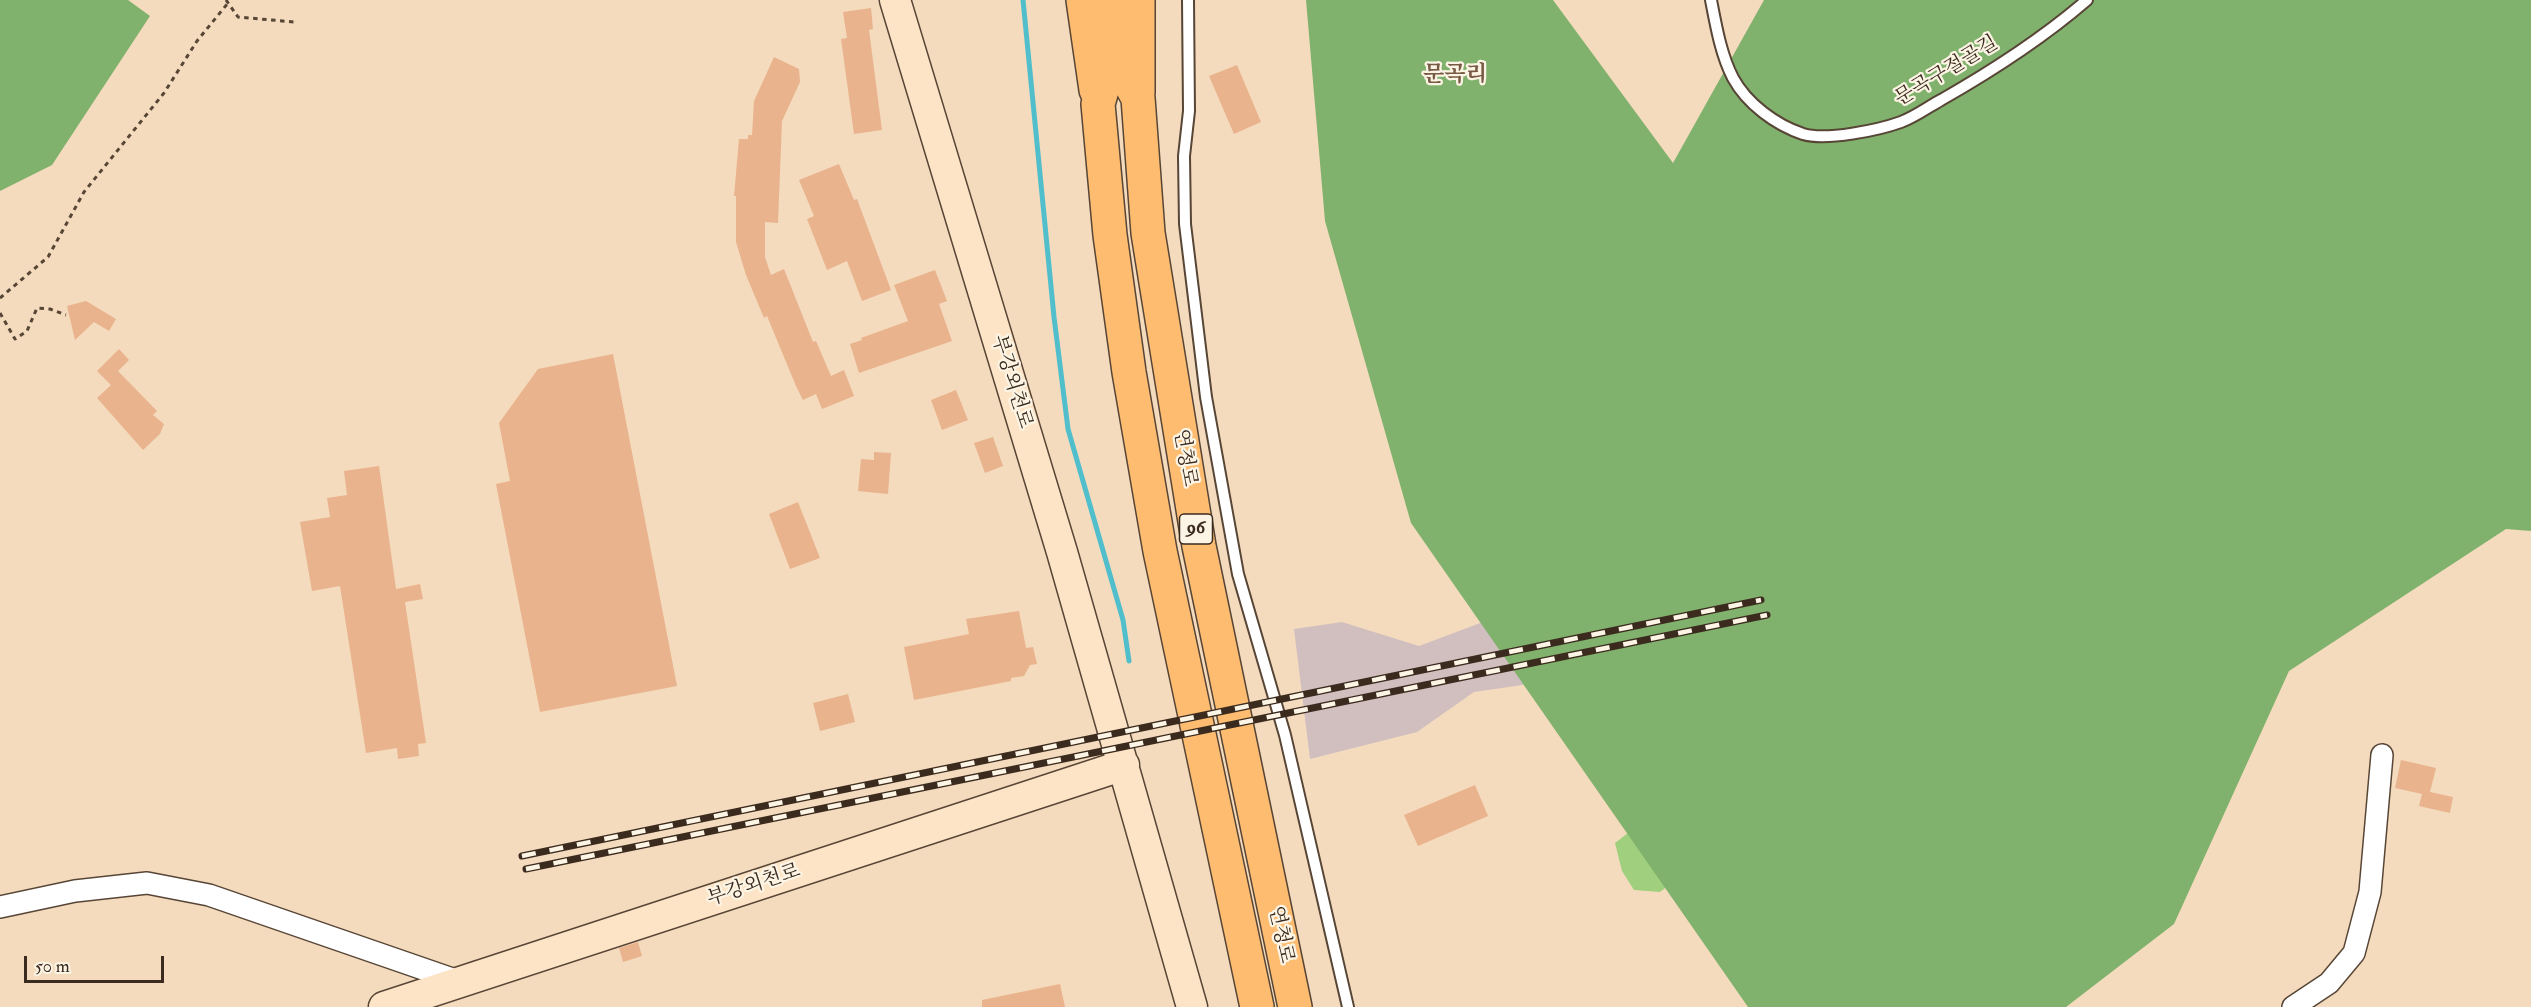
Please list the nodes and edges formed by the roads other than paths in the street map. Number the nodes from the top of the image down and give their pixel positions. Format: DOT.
graph roads {
  1 [pos="895,0"];
  2 [pos="1083,0"];
  3 [pos="1111,0"];
  4 [pos="1137,0"];
  5 [pos="1188,0"];
  6 [pos="1711,0"];
  7 [pos="2087,0"];
  8 [pos="1113,52"];
  9 [pos="1138,98"];
  10 [pos="1098,104"];
  11 [pos="2382,755"];
  12 [pos="1124,765"];
  13 [pos="0,907"];
  14 [pos="461,982"];
  15 [pos="384,1007"];
  16 [pos="1192,1007"];
  17 [pos="1257,1007"];
  18 [pos="1295,1007"];
  19 [pos="1348,1007"];
  20 [pos="2293,1007"];
  1 -- 12 [label="main road, 부강외천로"];
  2 -- 10 [label="main road"];
  3 -- 8 [label="main road, 연청로 / 96"];
  4 -- 9 [label="main road"];
  5 -- 19 [label="lane"];
  6 -- 7 [label="lane, 문곡구절골길"];
  8 -- 9 [label="main road, 연청로 / 96"];
  8 -- 10 [label="main road, 연청로 / 96"];
  9 -- 18 [label="main road, 연청로 / 96"];
  10 -- 17 [label="main road, 연청로 / 96"];
  11 -- 20 [label="street"];
  12 -- 14 [label="main road, 부강외천로"];
  12 -- 16 [label="main road, 부강외천로"];
  13 -- 14 [label="street"];
  14 -- 15 [label="main road, 부강외천로"];
}
